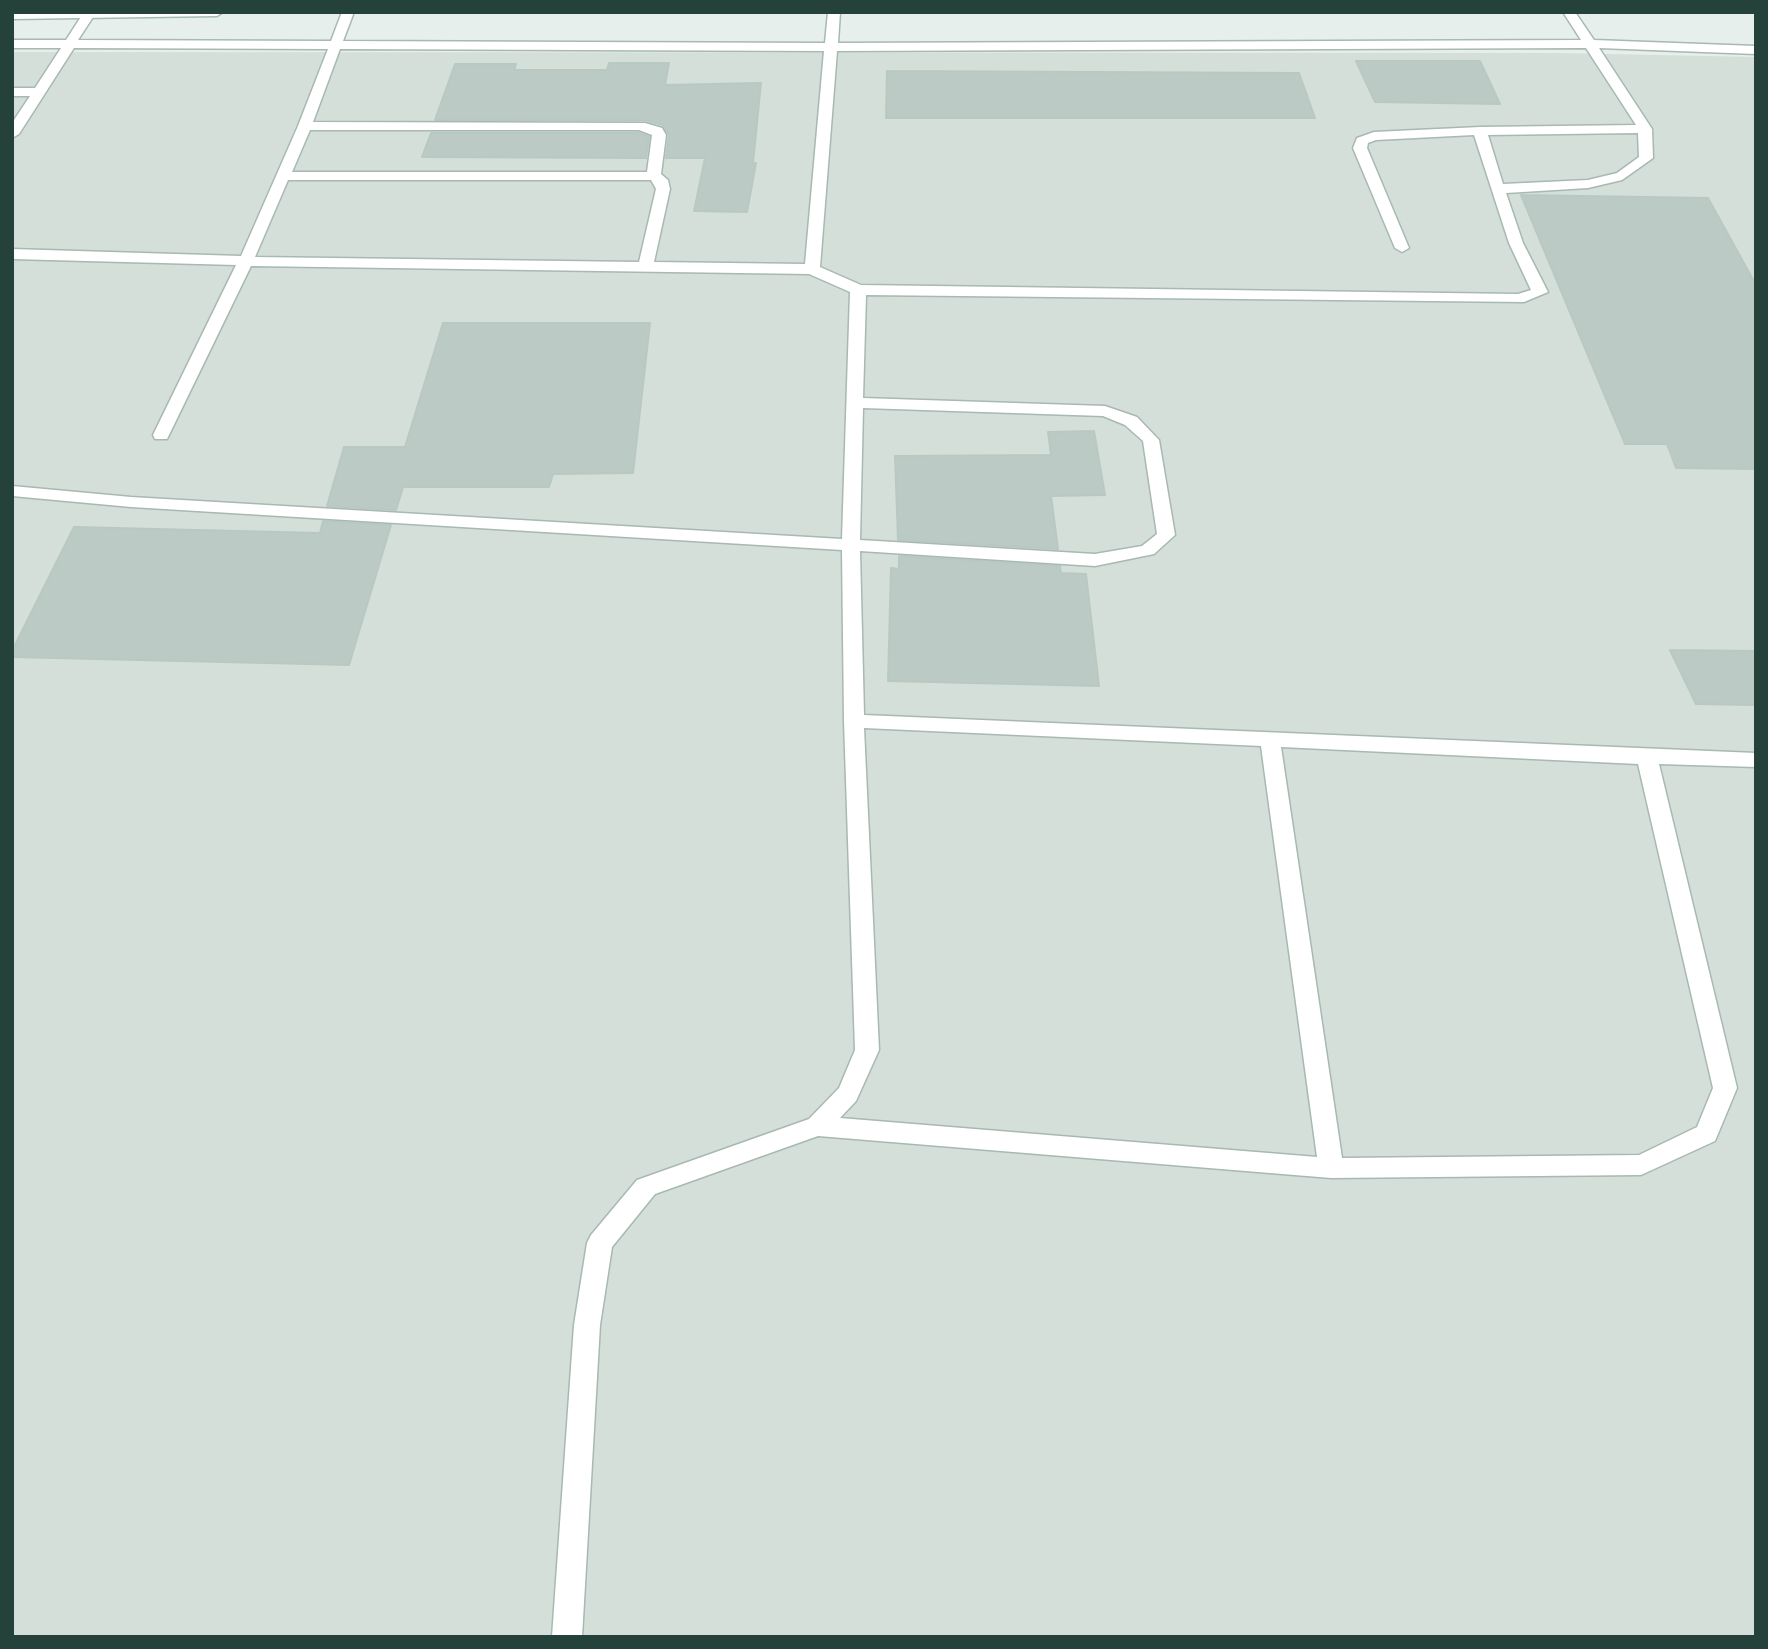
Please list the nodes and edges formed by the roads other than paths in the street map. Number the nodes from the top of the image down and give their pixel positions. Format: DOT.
graph roads {
  1 [pos="217,12"];
  2 [pos="348,12"];
  3 [pos="834,12"];
  4 [pos="1569,12"];
  5 [pos="89,14"];
  6 [pos="12,15"];
  7 [pos="12,44"];
  8 [pos="70,44"];
  9 [pos="1590,44"];
  10 [pos="335,45"];
  11 [pos="831,47"];
  12 [pos="1756,50"];
  13 [pos="12,92"];
  14 [pos="40,92"];
  15 [pos="305,126"];
  16 [pos="1645,129"];
  17 [pos="1480,131"];
  18 [pos="12,134"];
  19 [pos="282,176"];
  20 [pos="654,176"];
  21 [pos="1497,189"];
  22 [pos="1402,248"];
  23 [pos="12,254"];
  24 [pos="246,261"];
  25 [pos="646,266"];
  26 [pos="812,269"];
  27 [pos="858,290"];
  28 [pos="853,403"];
  29 [pos="162,435"];
  30 [pos="12,491"];
  31 [pos="851,544"];
  32 [pos="854,721"];
  33 [pos="1270,740"];
  34 [pos="1647,757"];
  35 [pos="1756,760"];
  36 [pos="818,1126"];
  37 [pos="1331,1168"];
  38 [pos="567,1637"];
  1 -- 5 [label="main road"];
  2 -- 10 [label="main road"];
  3 -- 11 [label="main road"];
  4 -- 9 [label="main road"];
  5 -- 6 [label="main road"];
  5 -- 8 [label="main road"];
  7 -- 8 [label="main road"];
  8 -- 10 [label="main road"];
  8 -- 14 [label="main road"];
  9 -- 11 [label="main road"];
  9 -- 12 [label="main road"];
  9 -- 16 [label="main road"];
  10 -- 11 [label="main road"];
  10 -- 15 [label="main road"];
  11 -- 26 [label="main road"];
  13 -- 14 [label="main road"];
  14 -- 18 [label="main road"];
  15 -- 19 [label="main road"];
  15 -- 20 [label="main road"];
  16 -- 17 [label="main road"];
  16 -- 21 [label="main road"];
  17 -- 21 [label="main road"];
  17 -- 22 [label="main road"];
  19 -- 20 [label="main road"];
  19 -- 24 [label="main road"];
  20 -- 25 [label="main road"];
  21 -- 27 [label="main road"];
  23 -- 24 [label="main road"];
  24 -- 25 [label="main road"];
  24 -- 29 [label="main road"];
  25 -- 26 [label="main road"];
  26 -- 27 [label="main road"];
  27 -- 28 [label="main road"];
  28 -- 31 [label="main road"];
  28 -- 31 [label="main road"];
  30 -- 31 [label="main road"];
  31 -- 32 [label="main road"];
  32 -- 33 [label="main road"];
  32 -- 36 [label="main road"];
  33 -- 34 [label="main road"];
  33 -- 37 [label="main road"];
  34 -- 35 [label="main road"];
  34 -- 37 [label="main road"];
  36 -- 37 [label="main road"];
  36 -- 38 [label="main road"];
}
